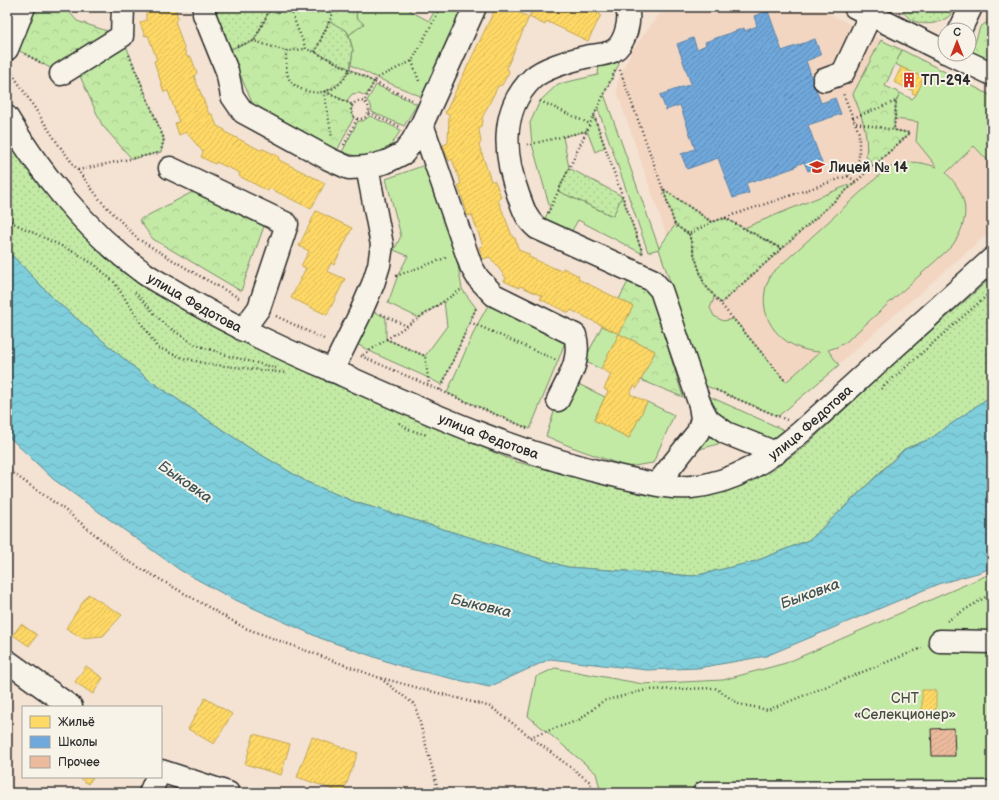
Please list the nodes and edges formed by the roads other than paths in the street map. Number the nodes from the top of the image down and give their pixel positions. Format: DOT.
graph roads {
  1 [pos="24,7"];
  2 [pos="123,7"];
  3 [pos="204,7"];
  4 [pos="475,7"];
  5 [pos="626,7"];
  6 [pos="970,7"];
  7 [pos="866,10"];
  8 [pos="963,22"];
  9 [pos="8,47"];
  10 [pos="937,48"];
  11 [pos="967,62"];
  12 [pos="61,74"];
  13 [pos="992,74"];
  14 [pos="830,78"];
  15 [pos="7,117"];
  16 [pos="422,122"];
  17 [pos="165,160"];
  18 [pos="367,167"];
  19 [pos="992,259"];
  20 [pos="243,330"];
  21 [pos="332,371"];
  22 [pos="558,400"];
  23 [pos="700,405"];
  24 [pos="776,453"];
  25 [pos="657,484"];
  26 [pos="940,641"];
  27 [pos="992,642"];
  28 [pos="7,661"];
  29 [pos="70,706"];
  30 [pos="162,771"];
  31 [pos="158,778"];
  32 [pos="992,792"];
  33 [pos="150,793"];
  34 [pos="228,793"];
  35 [pos="704,793"];
  1 -- 9 [label="street"];
  2 -- 12 [label="street"];
  3 -- 18 [label="street"];
  4 -- 16 [label="street"];
  5 -- 23 [label="street"];
  6 -- 8 [label="street"];
  7 -- 10 [label="street"];
  7 -- 14 [label="street"];
  11 -- 13 [label="street"];
  15 -- 20 [label="street, улица Федотова"];
  16 -- 18 [label="street"];
  16 -- 22 [label="street"];
  17 -- 20 [label="street"];
  18 -- 21 [label="street"];
  19 -- 24 [label="street, улица Федотова"];
  20 -- 21 [label="street, улица Федотова"];
  21 -- 25 [label="street, улица Федотова"];
  23 -- 24 [label="street"];
  23 -- 25 [label="street"];
  24 -- 25 [label="street, улица Федотова"];
  26 -- 27 [label="street"];
  28 -- 29 [label="street"];
  30 -- 34 [label="street"];
  31 -- 33 [label="street"];
  32 -- 35 [label="street"];
}
